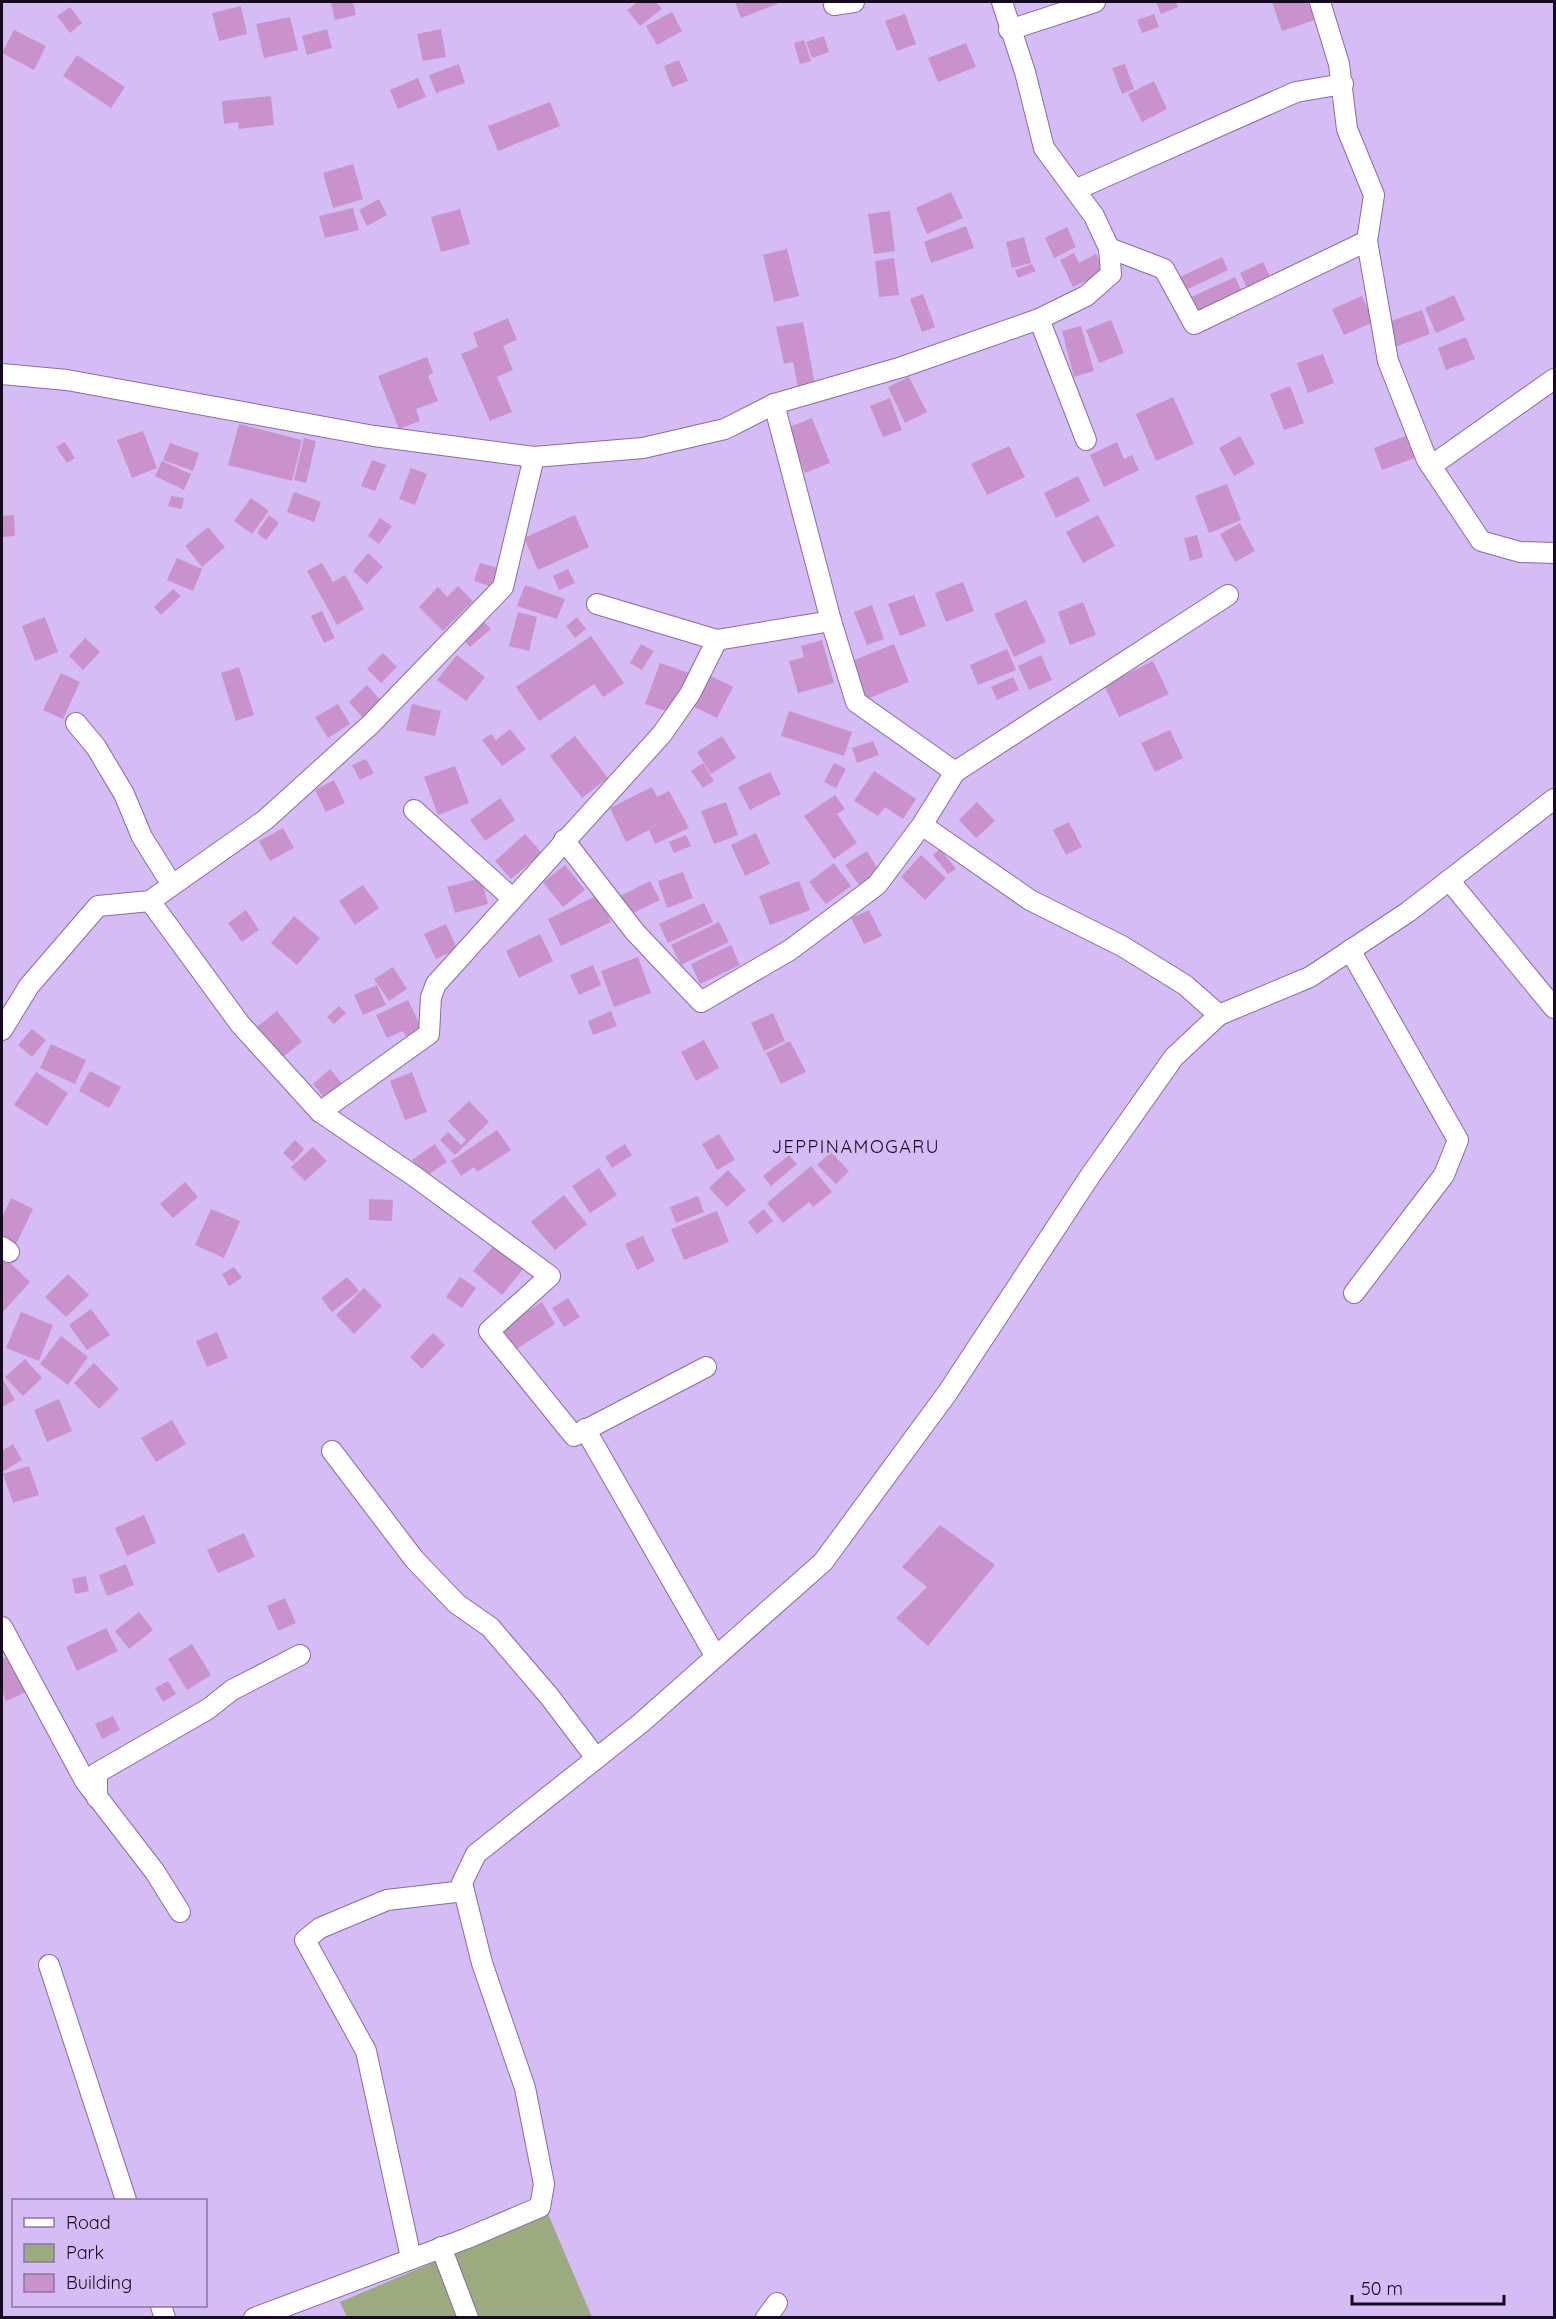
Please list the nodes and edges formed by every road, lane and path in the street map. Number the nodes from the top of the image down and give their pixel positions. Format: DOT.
graph roads {
  1 [pos="854,2"];
  2 [pos="1002,2"];
  3 [pos="1095,2"];
  4 [pos="1320,2"];
  5 [pos="834,5"];
  6 [pos="1009,30"];
  7 [pos="1343,84"];
  8 [pos="1075,190"];
  9 [pos="1367,241"];
  10 [pos="1109,248"];
  11 [pos="1039,320"];
  12 [pos="2,374"];
  13 [pos="1554,379"];
  14 [pos="774,404"];
  15 [pos="1086,440"];
  16 [pos="534,458"];
  17 [pos="1431,466"];
  18 [pos="1554,553"];
  19 [pos="1228,595"];
  20 [pos="597,604"];
  21 [pos="831,621"];
  22 [pos="717,640"];
  23 [pos="76,723"];
  24 [pos="955,772"];
  25 [pos="1554,799"];
  26 [pos="414,810"];
  27 [pos="922,825"];
  28 [pos="564,840"];
  29 [pos="1449,880"];
  30 [pos="172,885"];
  31 [pos="512,898"];
  32 [pos="150,901"];
  33 [pos="1350,950"];
  34 [pos="1554,1008"];
  35 [pos="1219,1015"];
  36 [pos="2,1030"];
  37 [pos="320,1112"];
  38 [pos="1354,1293"];
  39 [pos="706,1367"];
  40 [pos="585,1429"];
  41 [pos="332,1451"];
  42 [pos="2,1627"];
  43 [pos="300,1655"];
  44 [pos="716,1657"];
  45 [pos="596,1758"];
  46 [pos="98,1798"];
  47 [pos="464,1891"];
  48 [pos="180,1912"];
  49 [pos="49,1965"];
  50 [pos="126,2199"];
  51 [pos="441,2247"];
  52 [pos="411,2259"];
  53 [pos="254,2318"];
  54 [pos="468,2318"];
  1 -- 5 [label="street"];
  2 -- 6 [label="street"];
  3 -- 6 [label="street"];
  4 -- 7 [label="street"];
  6 -- 8 [label="street"];
  7 -- 8 [label="street"];
  7 -- 9 [label="street"];
  8 -- 10 [label="street"];
  9 -- 10 [label="street"];
  9 -- 17 [label="street"];
  10 -- 11 [label="street"];
  11 -- 14 [label="street"];
  11 -- 15 [label="street"];
  12 -- 16 [label="street"];
  13 -- 17 [label="street"];
  14 -- 16 [label="street"];
  14 -- 21 [label="street"];
  16 -- 30 [label="street"];
  17 -- 18 [label="street"];
  19 -- 24 [label="street"];
  20 -- 22 [label="street"];
  21 -- 22 [label="street"];
  21 -- 24 [label="street"];
  22 -- 28 [label="street"];
  23 -- 30 [label="street"];
  24 -- 27 [label="street"];
  25 -- 29 [label="street"];
  26 -- 31 [label="street"];
  27 -- 28 [label="street"];
  27 -- 35 [label="street"];
  28 -- 31 [label="street"];
  29 -- 33 [label="street"];
  29 -- 34 [label="street"];
  30 -- 32 [label="street"];
  31 -- 37 [label="street"];
  32 -- 36 [label="street"];
  32 -- 37 [label="street"];
  33 -- 35 [label="street"];
  33 -- 38 [label="street"];
  35 -- 44 [label="street"];
  37 -- 40 [label="street"];
  39 -- 40 [label="street"];
  40 -- 44 [label="street"];
  41 -- 45 [label="street"];
  42 -- 46 [label="street"];
  43 -- 46 [label="street"];
  44 -- 45 [label="street"];
  45 -- 47 [label="street"];
  46 -- 48 [label="street"];
  47 -- 51 [label="street"];
  47 -- 52 [label="street"];
  49 -- 50 [label="street"];
  51 -- 52 [label="street"];
  51 -- 54 [label="street"];
  52 -- 53 [label="street"];
}
